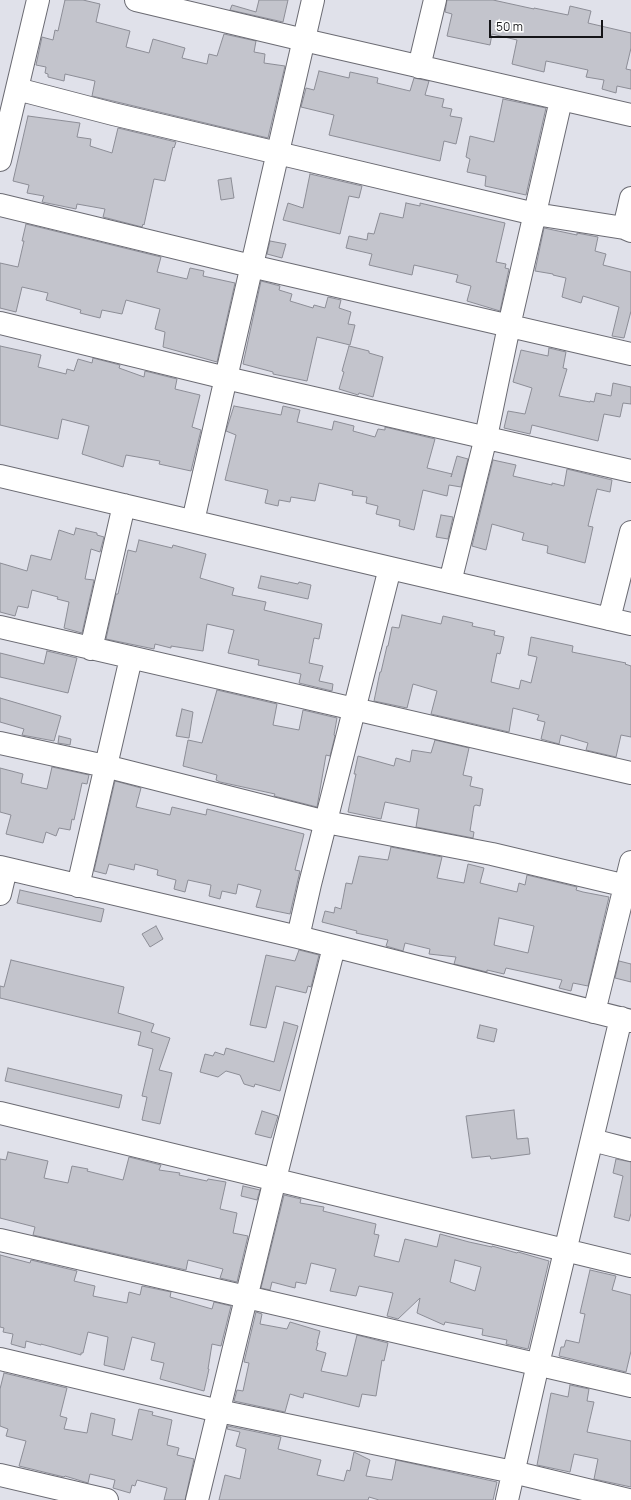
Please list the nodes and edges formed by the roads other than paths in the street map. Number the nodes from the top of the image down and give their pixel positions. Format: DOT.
graph roads {
  1 [pos="38,0"];
  2 [pos="136,0"];
  3 [pos="313,0"];
  4 [pos="435,0"];
  5 [pos="304,40"];
  6 [pos="419,67"];
  7 [pos="17,89"];
  8 [pos="561,100"];
  9 [pos="631,115"];
  10 [pos="277,152"];
  11 [pos="0,160"];
  12 [pos="631,198"];
  13 [pos="0,205"];
  14 [pos="535,214"];
  15 [pos="627,229"];
  16 [pos="251,266"];
  17 [pos="0,323"];
  18 [pos="509,326"];
  19 [pos="631,354"];
  20 [pos="226,378"];
  21 [pos="486,437"];
  22 [pos="631,471"];
  23 [pos="0,476"];
  24 [pos="124,505"];
  25 [pos="193,521"];
  26 [pos="631,532"];
  27 [pos="390,568"];
  28 [pos="450,582"];
  29 [pos="609,619"];
  30 [pos="631,624"];
  31 [pos="0,627"];
  32 [pos="91,649"];
  33 [pos="131,658"];
  34 [pos="354,710"];
  35 [pos="0,743"];
  36 [pos="105,766"];
  37 [pos="631,773"];
  38 [pos="326,822"];
  39 [pos="631,862"];
  40 [pos="3,868"];
  41 [pos="78,886"];
  42 [pos="628,886"];
  43 [pos="0,894"];
  44 [pos="298,938"];
  45 [pos="334,947"];
  46 [pos="594,1012"];
  47 [pos="626,1019"];
  48 [pos="0,1113"];
  49 [pos="592,1140"];
  50 [pos="631,1150"];
  51 [pos="275,1179"];
  52 [pos="0,1240"];
  53 [pos="565,1250"];
  54 [pos="631,1266"];
  55 [pos="246,1296"];
  56 [pos="0,1359"];
  57 [pos="538,1364"];
  58 [pos="631,1386"];
  59 [pos="220,1411"];
  60 [pos="514,1472"];
  61 [pos="0,1475"];
  62 [pos="107,1500"];
  63 [pos="197,1500"];
  64 [pos="507,1500"];
  65 [pos="630,1500"];
  1 -- 7 [label="street"];
  2 -- 5 [label="street"];
  3 -- 5 [label="street"];
  4 -- 6 [label="street"];
  5 -- 6 [label="street"];
  5 -- 10 [label="street"];
  6 -- 8 [label="street"];
  7 -- 10 [label="street"];
  7 -- 11 [label="street"];
  8 -- 9 [label="street"];
  8 -- 14 [label="street"];
  10 -- 14 [label="street"];
  10 -- 16 [label="street"];
  12 -- 15 [label="street"];
  13 -- 16 [label="street"];
  14 -- 15 [label="street"];
  14 -- 18 [label="street"];
  16 -- 18 [label="street"];
  16 -- 20 [label="street"];
  17 -- 20 [label="street"];
  18 -- 19 [label="street"];
  18 -- 21 [label="street"];
  20 -- 21 [label="street"];
  20 -- 25 [label="street"];
  21 -- 22 [label="street"];
  21 -- 28 [label="street"];
  23 -- 24 [label="street"];
  24 -- 25 [label="street"];
  24 -- 32 [label="street"];
  25 -- 27 [label="street"];
  26 -- 29 [label="street"];
  27 -- 28 [label="street"];
  27 -- 34 [label="street"];
  28 -- 29 [label="street"];
  29 -- 30 [label="street"];
  31 -- 32 [label="street"];
  32 -- 33 [label="street"];
  33 -- 34 [label="street"];
  33 -- 36 [label="street"];
  34 -- 37 [label="street"];
  34 -- 38 [label="street"];
  35 -- 36 [label="street"];
  36 -- 38 [label="street"];
  36 -- 41 [label="street"];
  38 -- 42 [label="street"];
  38 -- 44 [label="street"];
  39 -- 42 [label="street"];
  40 -- 41 [label="street"];
  40 -- 43 [label="street"];
  41 -- 44 [label="street"];
  42 -- 46 [label="street"];
  44 -- 45 [label="street"];
  45 -- 46 [label="street"];
  45 -- 51 [label="street"];
  46 -- 47 [label="street"];
  47 -- 49 [label="street"];
  48 -- 51 [label="street"];
  49 -- 50 [label="street"];
  49 -- 53 [label="street"];
  51 -- 53 [label="street"];
  51 -- 55 [label="street"];
  52 -- 55 [label="street"];
  53 -- 54 [label="street"];
  53 -- 57 [label="street"];
  55 -- 57 [label="street"];
  55 -- 59 [label="street"];
  56 -- 59 [label="street"];
  57 -- 58 [label="street"];
  57 -- 60 [label="street"];
  59 -- 60 [label="street"];
  59 -- 63 [label="street"];
  60 -- 64 [label="street"];
  60 -- 65 [label="street"];
  61 -- 62 [label="street"];
}
